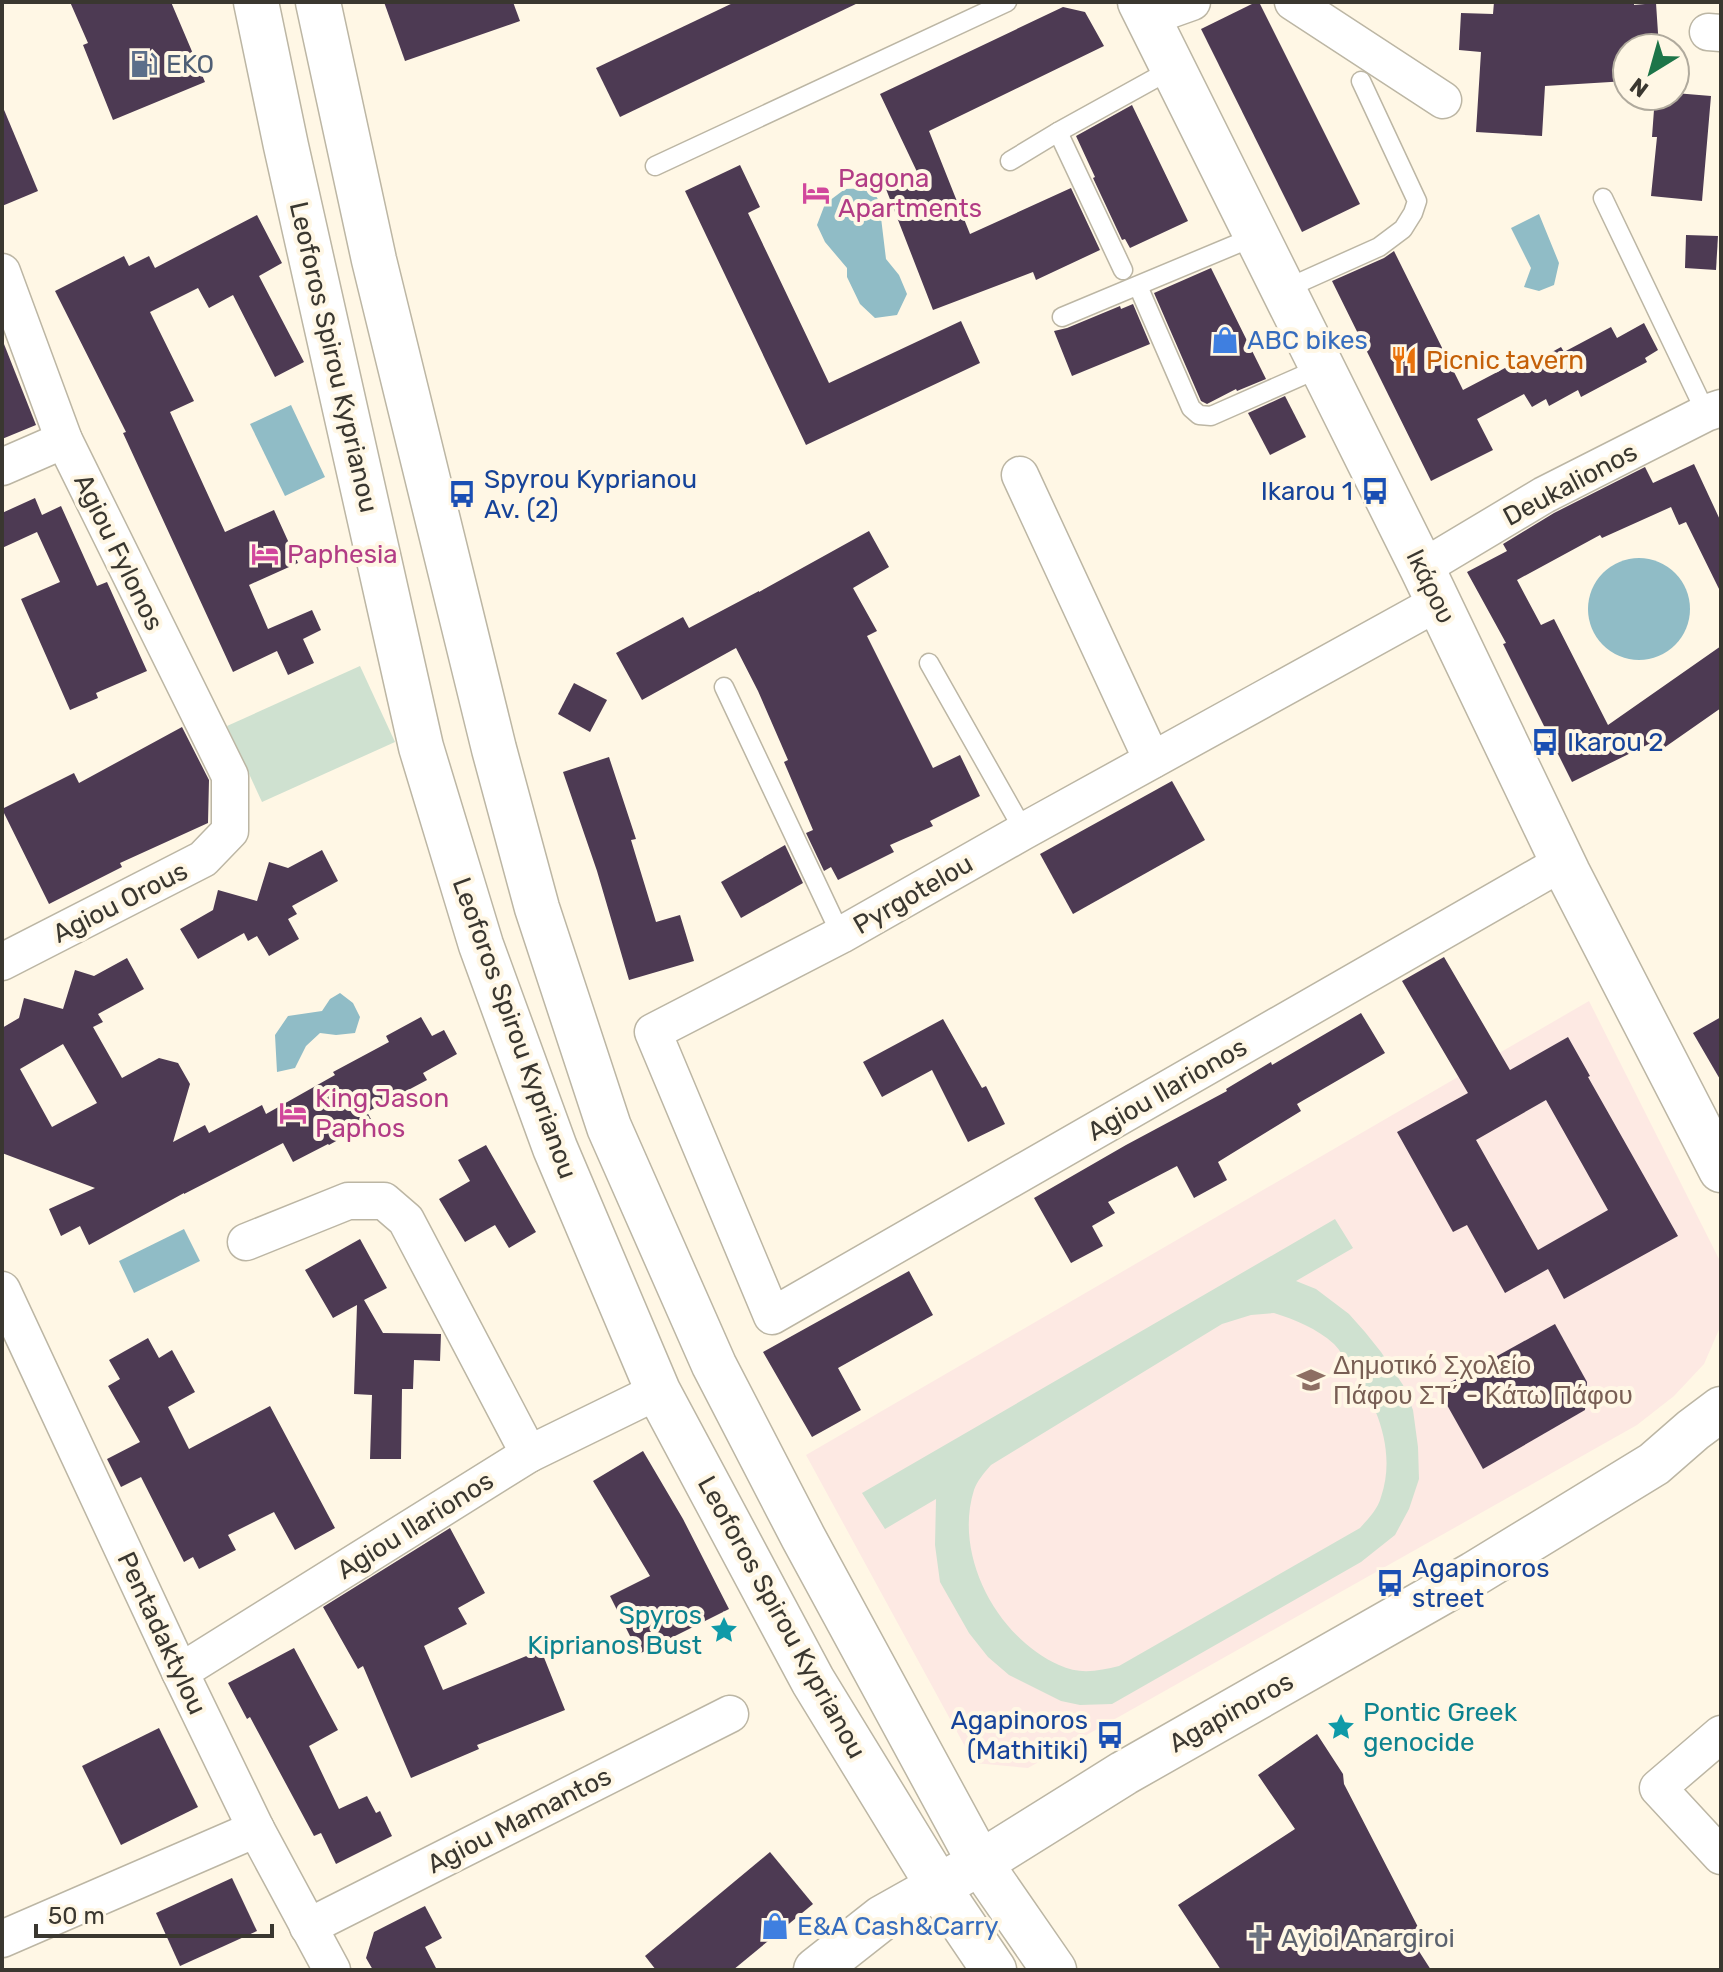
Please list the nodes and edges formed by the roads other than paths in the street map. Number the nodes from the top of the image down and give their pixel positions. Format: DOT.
graph roads {
  1 [pos="256,2"];
  2 [pos="318,2"];
  3 [pos="1007,2"];
  4 [pos="1192,2"];
  5 [pos="1293,2"];
  6 [pos="1143,10"];
  7 [pos="1172,69"];
  8 [pos="1361,81"];
  9 [pos="1443,100"];
  10 [pos="1058,132"];
  11 [pos="1010,161"];
  12 [pos="655,166"];
  13 [pos="1603,198"];
  14 [pos="1256,236"];
  15 [pos="1123,270"];
  16 [pos="2,272"];
  17 [pos="1138,286"];
  18 [pos="1283,290"];
  19 [pos="1062,317"];
  20 [pos="1322,367"];
  21 [pos="1713,411"];
  22 [pos="64,440"];
  23 [pos="2,467"];
  24 [pos="1020,475"];
  25 [pos="1430,585"];
  26 [pos="929,663"];
  27 [pos="724,687"];
  28 [pos="1152,760"];
  29 [pos="230,831"];
  30 [pos="1024,831"];
  31 [pos="1563,862"];
  32 [pos="841,935"];
  33 [pos="2,962"];
  34 [pos="1718,1153"];
  35 [pos="246,1242"];
  36 [pos="2,1290"];
  37 [pos="772,1316"];
  38 [pos="658,1391"];
  39 [pos="1720,1416"];
  40 [pos="529,1454"];
  41 [pos="180,1672"];
  42 [pos="730,1714"];
  43 [pos="1721,1734"];
  44 [pos="256,1829"];
  45 [pos="1721,1856"];
  46 [pos="980,1863"];
  47 [pos="938,1886"];
  48 [pos="308,1927"];
  49 [pos="2,1939"];
  50 [pos="2,1963"];
  51 [pos="5,1970"];
  52 [pos="332,1970"];
  53 [pos="816,1970"];
  54 [pos="994,1970"];
  55 [pos="1054,1970"];
  1 -- 38 [label="main road, Leoforos Spirou Kyprianou"];
  2 -- 46 [label="main road"];
  3 -- 12 [label="lane"];
  4 -- 6 [label="street"];
  5 -- 9 [label="street"];
  6 -- 7 [label="main road, Ικάρου"];
  7 -- 10 [label="lane"];
  7 -- 14 [label="main road, Ικάρου"];
  8 -- 18 [label="lane"];
  10 -- 11 [label="lane"];
  10 -- 15 [label="lane"];
  13 -- 21 [label="lane"];
  14 -- 17 [label="lane"];
  14 -- 18 [label="main road, Ικάρου"];
  16 -- 22 [label="street, Agiou Fylonos"];
  17 -- 19 [label="lane"];
  17 -- 20 [label="lane"];
  18 -- 20 [label="main road, Ικάρου"];
  20 -- 25 [label="main road, Ικάρου"];
  21 -- 25 [label="street, Deukalionos"];
  22 -- 23 [label="street"];
  22 -- 29 [label="street, Agiou Fylonos"];
  24 -- 28 [label="street"];
  25 -- 28 [label="street, Pyrgotelou"];
  25 -- 31 [label="main road, Ικάρου"];
  26 -- 30 [label="lane"];
  27 -- 32 [label="lane"];
  28 -- 30 [label="street, Pyrgotelou"];
  29 -- 33 [label="street, Agiou Orous"];
  30 -- 32 [label="street, Pyrgotelou"];
  31 -- 34 [label="main road, Ικάρου"];
  31 -- 37 [label="street, Agiou Ilarionos"];
  32 -- 37 [label="street, Pyrgotelou"];
  35 -- 40 [label="street"];
  36 -- 41 [label="street, Pentadaktylou"];
  38 -- 40 [label="street, Agiou Ilarionos"];
  38 -- 47 [label="main road, Leoforos Spirou Kyprianou"];
  39 -- 46 [label="main road, Agapinoros"];
  40 -- 41 [label="street, Agiou Ilarionos"];
  41 -- 44 [label="street, Pentadaktylou"];
  42 -- 48 [label="street, Agiou Mamantos"];
  43 -- 45 [label="street"];
  44 -- 48 [label="street, Pentadaktylou"];
  44 -- 49 [label="street"];
  46 -- 47 [label="main road, Agapinoros"];
  46 -- 55 [label="main road"];
  47 -- 53 [label="main road, Agapinoros"];
  47 -- 54 [label="main road, Leoforos Spirou Kyprianou"];
  48 -- 52 [label="street, Pentadaktylou"];
  50 -- 51 [label="street"];
}
